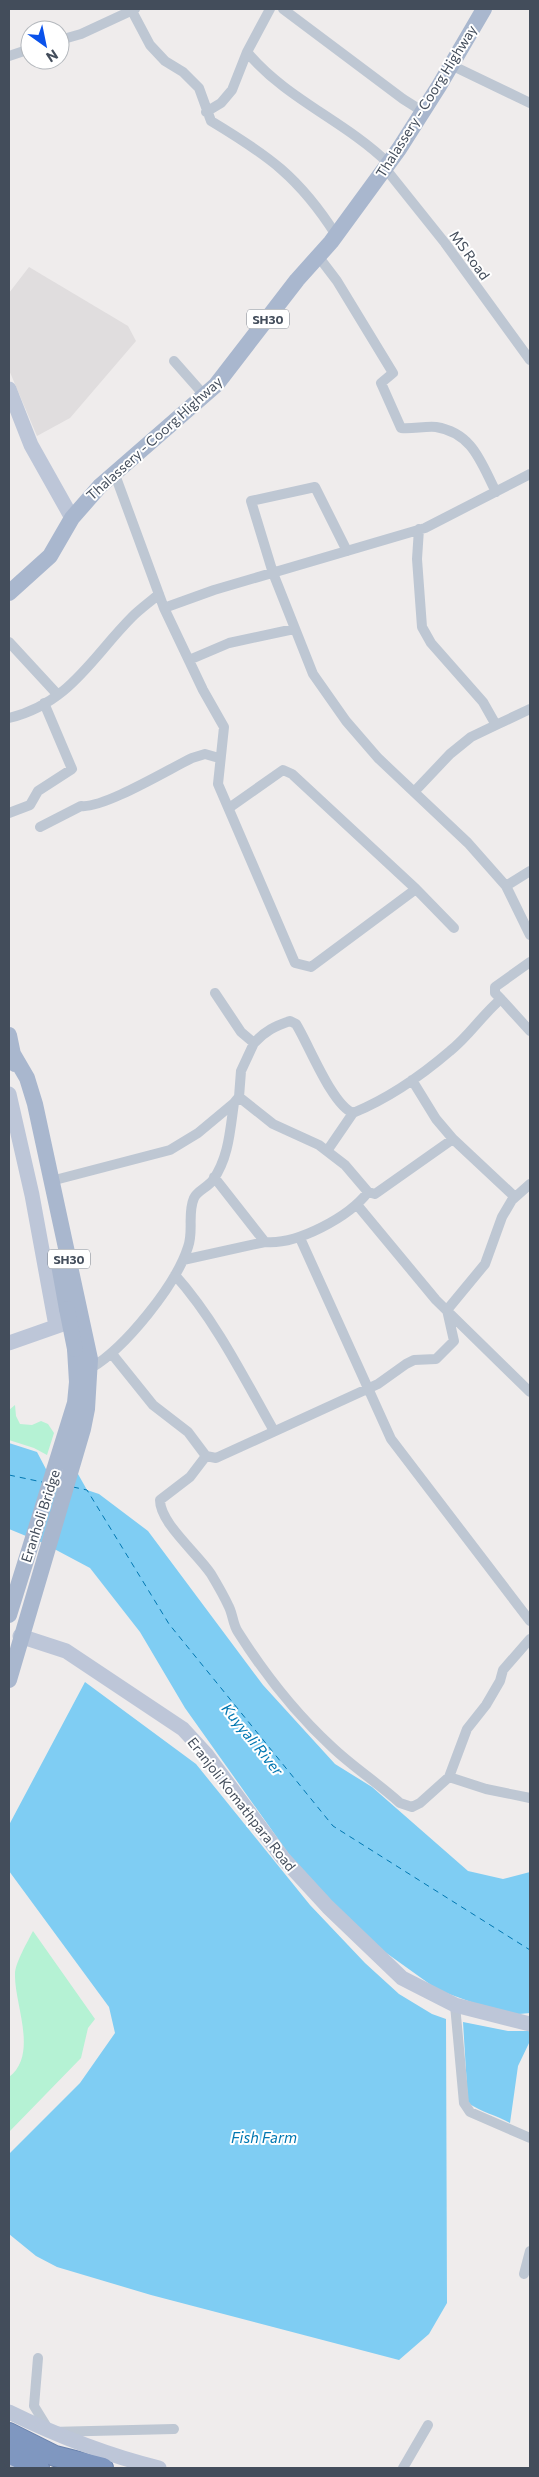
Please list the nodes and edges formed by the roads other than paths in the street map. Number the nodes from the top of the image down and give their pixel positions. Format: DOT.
graph roads {
  1 [pos="270,9"];
  2 [pos="283,9"];
  3 [pos="484,9"];
  4 [pos="134,10"];
  5 [pos="70,37"];
  6 [pos="247,52"];
  7 [pos="451,65"];
  8 [pos="530,103"];
  9 [pos="422,111"];
  10 [pos="206,112"];
  11 [pos="386,165"];
  12 [pos="336,235"];
  13 [pos="318,256"];
  14 [pos="174,360"];
  15 [pos="530,360"];
  16 [pos="9,389"];
  17 [pos="204,395"];
  18 [pos="114,472"];
  19 [pos="530,474"];
  20 [pos="496,492"];
  21 [pos="72,518"];
  22 [pos="419,530"];
  23 [pos="347,551"];
  24 [pos="274,573"];
  25 [pos="9,592"];
  26 [pos="158,594"];
  27 [pos="164,608"];
  28 [pos="294,629"];
  29 [pos="9,642"];
  30 [pos="189,660"];
  31 [pos="57,694"];
  32 [pos="44,703"];
  33 [pos="530,709"];
  34 [pos="9,718"];
  35 [pos="496,725"];
  36 [pos="219,758"];
  37 [pos="414,792"];
  38 [pos="229,808"];
  39 [pos="9,814"];
  40 [pos="40,827"];
  41 [pos="530,871"];
  42 [pos="506,886"];
  43 [pos="416,889"];
  44 [pos="454,928"];
  45 [pos="530,935"];
  46 [pos="530,962"];
  47 [pos="215,993"];
  48 [pos="501,999"];
  49 [pos="530,1031"];
  50 [pos="9,1035"];
  51 [pos="254,1043"];
  52 [pos="13,1054"];
  53 [pos="412,1080"];
  54 [pos="9,1094"];
  55 [pos="236,1100"];
  56 [pos="353,1114"];
  57 [pos="453,1139"];
  58 [pos="327,1151"];
  59 [pos="214,1176"];
  60 [pos="52,1181"];
  61 [pos="530,1184"];
  62 [pos="368,1192"];
  63 [pos="515,1196"];
  64 [pos="358,1206"];
  65 [pos="300,1238"];
  66 [pos="265,1242"];
  67 [pos="183,1260"];
  68 [pos="175,1275"];
  69 [pos="447,1310"];
  70 [pos="83,1319"];
  71 [pos="56,1326"];
  72 [pos="9,1343"];
  73 [pos="112,1354"];
  74 [pos="91,1368"];
  75 [pos="369,1389"];
  76 [pos="530,1392"];
  77 [pos="274,1431"];
  78 [pos="206,1456"];
  79 [pos="9,1615"];
  80 [pos="530,1621"];
  81 [pos="14,1635"];
  82 [pos="530,1639"];
  83 [pos="9,1680"];
  84 [pos="449,1777"];
  85 [pos="530,1798"];
  86 [pos="455,2005"];
  87 [pos="530,2024"];
  88 [pos="530,2138"];
  89 [pos="530,2251"];
  90 [pos="524,2274"];
  91 [pos="38,2358"];
  92 [pos="9,2412"];
  93 [pos="428,2424"];
  94 [pos="174,2429"];
  95 [pos="50,2432"];
  96 [pos="9,2433"];
  97 [pos="9,2453"];
  98 [pos="39,2468"];
  99 [pos="103,2468"];
  100 [pos="159,2468"];
  101 [pos="403,2468"];
  1 -- 6 [label="street"];
  2 -- 9 [label="street"];
  3 -- 7 [label="main road, Thalassery - Coorg Highway / SH30"];
  4 -- 5 [label="street"];
  4 -- 10 [label="street"];
  6 -- 10 [label="street"];
  6 -- 11 [label="street, MS Road"];
  7 -- 8 [label="street"];
  7 -- 9 [label="main road, Thalassery - Coorg Highway / SH30"];
  9 -- 11 [label="main road, Thalassery - Coorg Highway / SH30"];
  10 -- 12 [label="street"];
  11 -- 12 [label="main road, Thalassery - Coorg Highway / SH30"];
  11 -- 15 [label="street, MS Road"];
  12 -- 13 [label="main road, Thalassery - Coorg Highway / SH30"];
  13 -- 17 [label="main road, Thalassery - Coorg Highway / SH30"];
  13 -- 20 [label="street"];
  14 -- 17 [label="street"];
  16 -- 21 [label="main road"];
  17 -- 18 [label="main road, Thalassery - Coorg Highway / SH30"];
  18 -- 21 [label="main road, Thalassery - Coorg Highway / SH30"];
  18 -- 26 [label="street"];
  19 -- 20 [label="street"];
  20 -- 22 [label="street"];
  21 -- 25 [label="main road, Thalassery - Coorg Highway / SH30"];
  22 -- 23 [label="street"];
  22 -- 35 [label="street"];
  23 -- 24 [label="street"];
  23 -- 24 [label="street"];
  24 -- 27 [label="street"];
  24 -- 28 [label="street"];
  26 -- 27 [label="street"];
  26 -- 31 [label="street"];
  27 -- 30 [label="street"];
  28 -- 30 [label="street"];
  28 -- 37 [label="street"];
  29 -- 31 [label="street"];
  30 -- 36 [label="street"];
  31 -- 32 [label="street"];
  32 -- 34 [label="street"];
  32 -- 39 [label="street"];
  33 -- 35 [label="street"];
  35 -- 37 [label="street"];
  36 -- 38 [label="street"];
  36 -- 40 [label="street"];
  37 -- 42 [label="street"];
  38 -- 43 [label="street"];
  38 -- 43 [label="street"];
  41 -- 42 [label="street"];
  42 -- 45 [label="street"];
  43 -- 44 [label="street"];
  46 -- 48 [label="street"];
  47 -- 51 [label="street"];
  48 -- 49 [label="street"];
  48 -- 53 [label="street"];
  50 -- 52 [label="main road, SH30"];
  51 -- 55 [label="street"];
  51 -- 56 [label="street"];
  52 -- 60 [label="main road, SH30"];
  52 -- 79 [label="main road, Eranholi Bridge / SH30, bridge"];
  53 -- 56 [label="street"];
  53 -- 57 [label="street"];
  54 -- 71 [label="main road"];
  55 -- 58 [label="street"];
  55 -- 59 [label="street"];
  55 -- 60 [label="street"];
  56 -- 58 [label="street"];
  57 -- 62 [label="street"];
  57 -- 63 [label="street"];
  58 -- 62 [label="street"];
  59 -- 66 [label="street"];
  59 -- 67 [label="street"];
  60 -- 70 [label="main road, SH30"];
  61 -- 63 [label="street"];
  62 -- 64 [label="street"];
  63 -- 69 [label="street"];
  64 -- 65 [label="street"];
  64 -- 69 [label="street"];
  65 -- 66 [label="street"];
  65 -- 75 [label="street"];
  66 -- 67 [label="street"];
  67 -- 68 [label="street"];
  68 -- 73 [label="street"];
  68 -- 77 [label="street"];
  69 -- 75 [label="street"];
  69 -- 76 [label="street"];
  70 -- 71 [label="main road"];
  70 -- 74 [label="main road, SH30"];
  71 -- 72 [label="main road"];
  73 -- 74 [label="street"];
  73 -- 78 [label="street"];
  74 -- 81 [label="main road, SH30"];
  75 -- 77 [label="street"];
  75 -- 80 [label="street"];
  77 -- 78 [label="street"];
  78 -- 84 [label="street"];
  81 -- 83 [label="main road, SH30"];
  81 -- 86 [label="main road, Eranjoli Komathpara Road"];
  82 -- 84 [label="street"];
  84 -- 85 [label="street"];
  86 -- 87 [label="main road, Eranjoli Komathpara Road"];
  86 -- 88 [label="street"];
  89 -- 90 [label="street"];
  91 -- 95 [label="street"];
  92 -- 95 [label="main road"];
  93 -- 101 [label="street"];
  94 -- 95 [label="street"];
  95 -- 100 [label="main road"];
  96 -- 99 [label="highway"];
  97 -- 98 [label="highway"];
}
